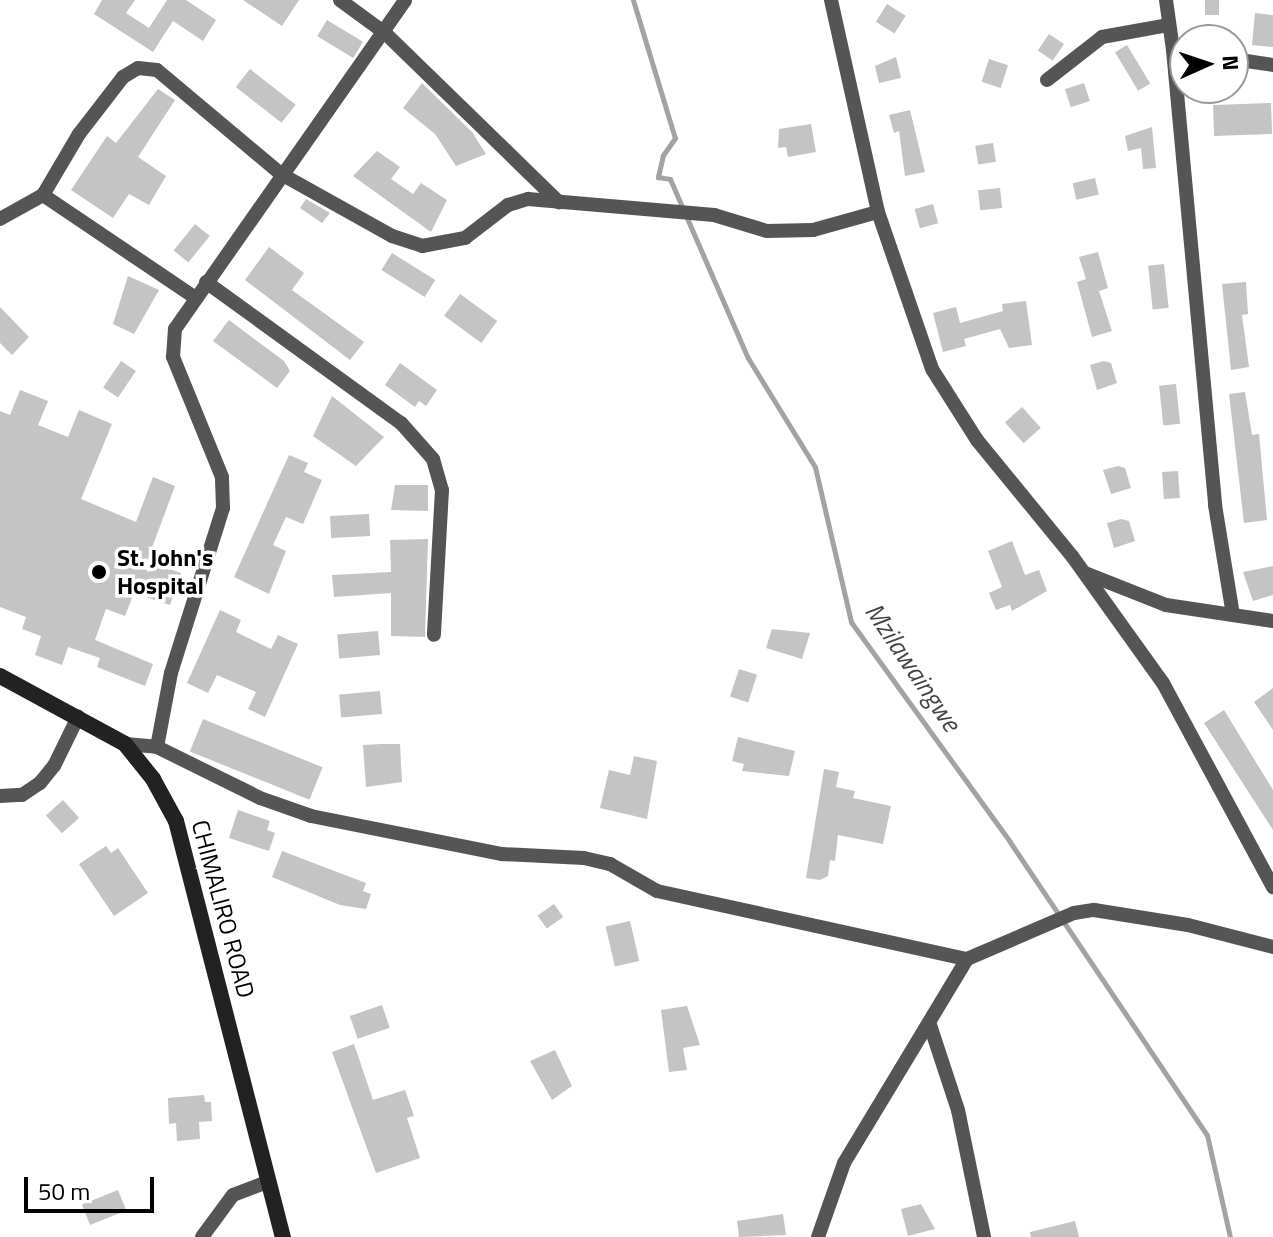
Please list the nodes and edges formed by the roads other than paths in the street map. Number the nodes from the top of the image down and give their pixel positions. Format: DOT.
graph roads {
  1 [pos="340,0"];
  2 [pos="405,0"];
  3 [pos="831,0"];
  4 [pos="1166,0"];
  5 [pos="1169,25"];
  6 [pos="385,33"];
  7 [pos="1249,61"];
  8 [pos="1273,65"];
  9 [pos="1047,80"];
  10 [pos="1183,104"];
  11 [pos="281,174"];
  12 [pos="43,195"];
  13 [pos="559,202"];
  14 [pos="878,212"];
  15 [pos="0,219"];
  16 [pos="206,282"];
  17 [pos="194,297"];
  18 [pos="1084,573"];
  19 [pos="1233,615"];
  20 [pos="1273,621"];
  21 [pos="434,635"];
  22 [pos="0,676"];
  23 [pos="78,717"];
  24 [pos="125,744"];
  25 [pos="157,747"];
  26 [pos="0,796"];
  27 [pos="1273,887"];
  28 [pos="1273,947"];
  29 [pos="967,959"];
  30 [pos="930,1025"];
  31 [pos="267,1182"];
  32 [pos="202,1237"];
  33 [pos="283,1237"];
  34 [pos="818,1237"];
  35 [pos="984,1237"];
  1 -- 6 [label="street"];
  2 -- 6 [label="street"];
  3 -- 14 [label="street"];
  4 -- 5 [label="street"];
  5 -- 9 [label="street"];
  6 -- 11 [label="street"];
  6 -- 13 [label="street"];
  7 -- 8 [label="street"];
  10 -- 19 [label="street"];
  11 -- 12 [label="street"];
  11 -- 13 [label="street"];
  11 -- 16 [label="street"];
  12 -- 15 [label="street"];
  12 -- 17 [label="street"];
  13 -- 14 [label="street"];
  14 -- 18 [label="street"];
  16 -- 17 [label="street"];
  16 -- 21 [label="street"];
  17 -- 25 [label="street"];
  18 -- 19 [label="street"];
  18 -- 27 [label="street"];
  19 -- 20 [label="street"];
  22 -- 23 [label="street, CHIMALIRO ROAD"];
  23 -- 24 [label="street, CHIMALIRO ROAD"];
  23 -- 26 [label="street"];
  24 -- 25 [label="street"];
  24 -- 31 [label="street, CHIMALIRO ROAD"];
  25 -- 29 [label="street"];
  28 -- 29 [label="street"];
  29 -- 30 [label="street"];
  30 -- 34 [label="street"];
  30 -- 35 [label="street"];
  31 -- 32 [label="street"];
  31 -- 33 [label="street, CHIMALIRO ROAD"];
}
